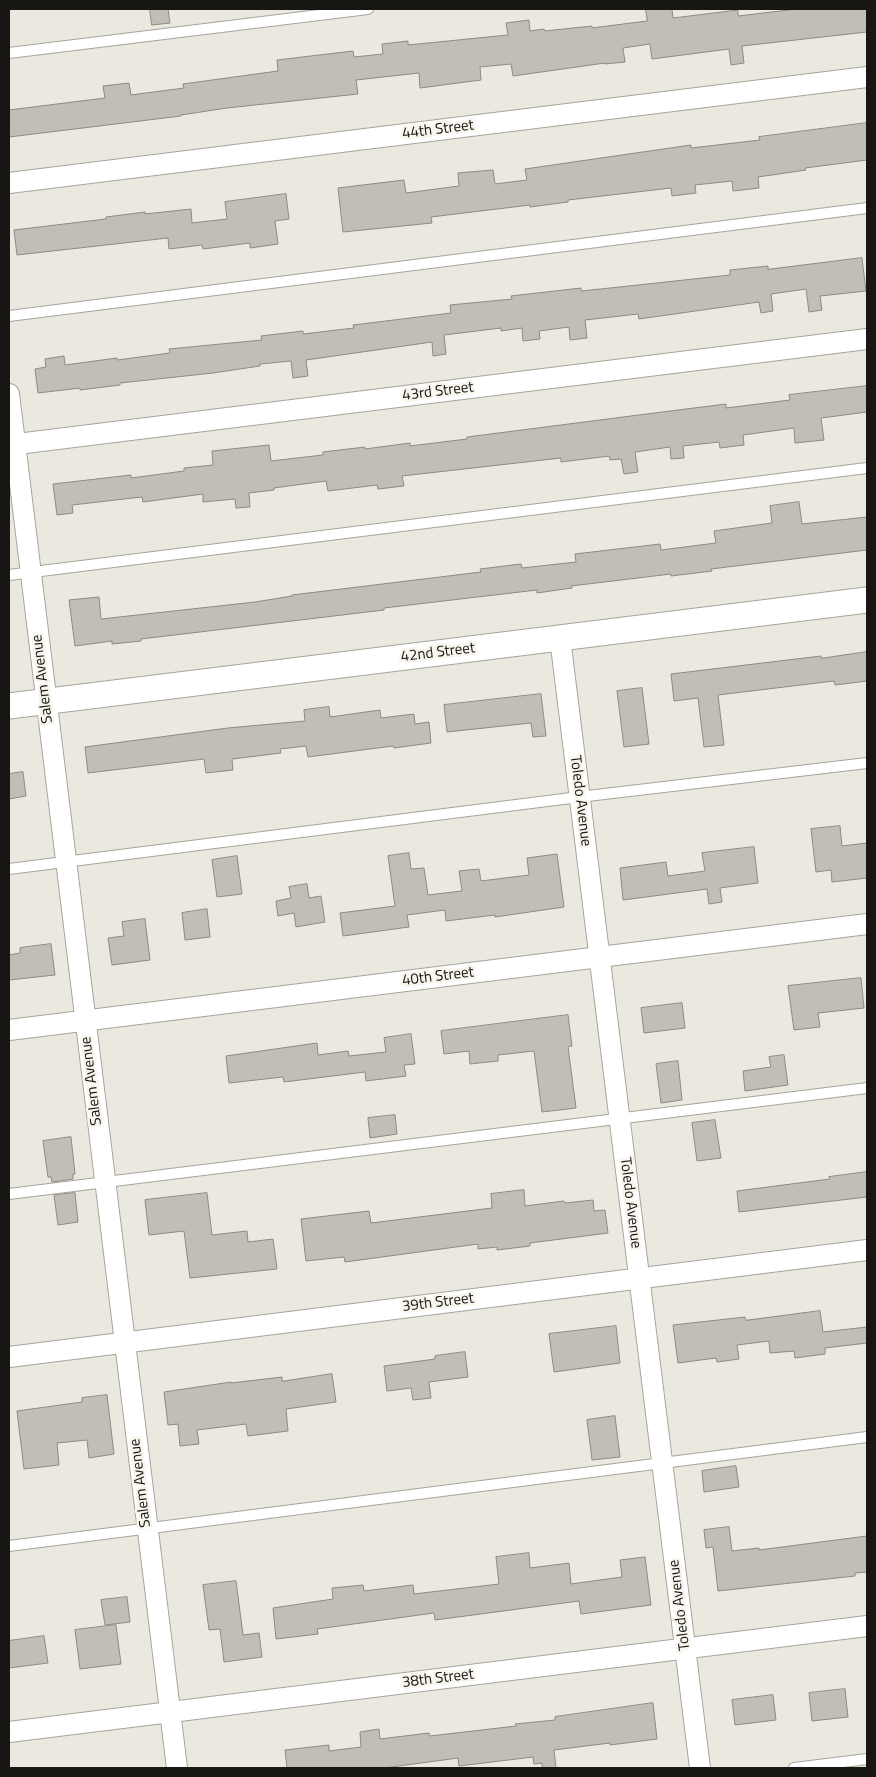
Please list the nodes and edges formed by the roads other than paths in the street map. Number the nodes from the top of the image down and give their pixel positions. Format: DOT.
graph roads {
  1 [pos="368,9"];
  2 [pos="9,53"];
  3 [pos="867,77"];
  4 [pos="9,183"];
  5 [pos="867,208"];
  6 [pos="9,316"];
  7 [pos="867,339"];
  8 [pos="9,394"];
  9 [pos="12,444"];
  10 [pos="867,468"];
  11 [pos="30,572"];
  12 [pos="9,574"];
  13 [pos="867,600"];
  14 [pos="560,638"];
  15 [pos="46,701"];
  16 [pos="9,706"];
  17 [pos="867,762"];
  18 [pos="579,797"];
  19 [pos="65,862"];
  20 [pos="9,869"];
  21 [pos="867,924"];
  22 [pos="600,957"];
  23 [pos="84,1021"];
  24 [pos="9,1030"];
  25 [pos="867,1088"];
  26 [pos="620,1119"];
  27 [pos="104,1182"];
  28 [pos="9,1194"];
  29 [pos="867,1250"];
  30 [pos="640,1278"];
  31 [pos="125,1342"];
  32 [pos="9,1356"];
  33 [pos="867,1437"];
  34 [pos="663,1462"];
  35 [pos="147,1529"];
  36 [pos="9,1546"];
  37 [pos="867,1626"];
  38 [pos="685,1648"];
  39 [pos="170,1712"];
  40 [pos="9,1732"];
  41 [pos="867,1759"];
  42 [pos="177,1768"];
  43 [pos="700,1768"];
  44 [pos="794,1768"];
  1 -- 2 [label="lane"];
  3 -- 4 [label="street, 44th Street"];
  5 -- 6 [label="lane"];
  7 -- 9 [label="street, 43rd Street"];
  8 -- 9 [label="street, Salem Avenue"];
  9 -- 11 [label="street, Salem Avenue"];
  10 -- 11 [label="lane"];
  11 -- 12 [label="lane"];
  11 -- 15 [label="street, Salem Avenue"];
  13 -- 14 [label="street, 42nd Street"];
  14 -- 15 [label="street, 42nd Street"];
  14 -- 18 [label="street, Toledo Avenue"];
  15 -- 16 [label="street, 42nd Street"];
  15 -- 19 [label="street, Salem Avenue"];
  17 -- 18 [label="lane"];
  18 -- 19 [label="lane"];
  18 -- 22 [label="street, Toledo Avenue"];
  19 -- 20 [label="lane"];
  19 -- 23 [label="street, Salem Avenue"];
  21 -- 22 [label="street, 40th Street"];
  22 -- 23 [label="street, 40th Street"];
  22 -- 26 [label="street, Toledo Avenue"];
  23 -- 24 [label="street, 40th Street"];
  23 -- 27 [label="street, Salem Avenue"];
  25 -- 26 [label="lane"];
  26 -- 27 [label="lane"];
  26 -- 30 [label="street, Toledo Avenue"];
  27 -- 28 [label="lane"];
  27 -- 31 [label="street, Salem Avenue"];
  29 -- 30 [label="street, 39th Street"];
  30 -- 31 [label="street, 39th Street"];
  30 -- 34 [label="street, Toledo Avenue"];
  31 -- 32 [label="street, 39th Street"];
  31 -- 35 [label="street, Salem Avenue"];
  33 -- 34 [label="lane"];
  34 -- 35 [label="lane"];
  34 -- 38 [label="street, Toledo Avenue"];
  35 -- 36 [label="lane"];
  35 -- 39 [label="street, Salem Avenue"];
  37 -- 38 [label="street, 38th Street"];
  38 -- 39 [label="street, 38th Street"];
  38 -- 43 [label="street, Toledo Avenue"];
  39 -- 40 [label="street, 38th Street"];
  39 -- 42 [label="street, Salem Avenue"];
  41 -- 44 [label="lane"];
}
